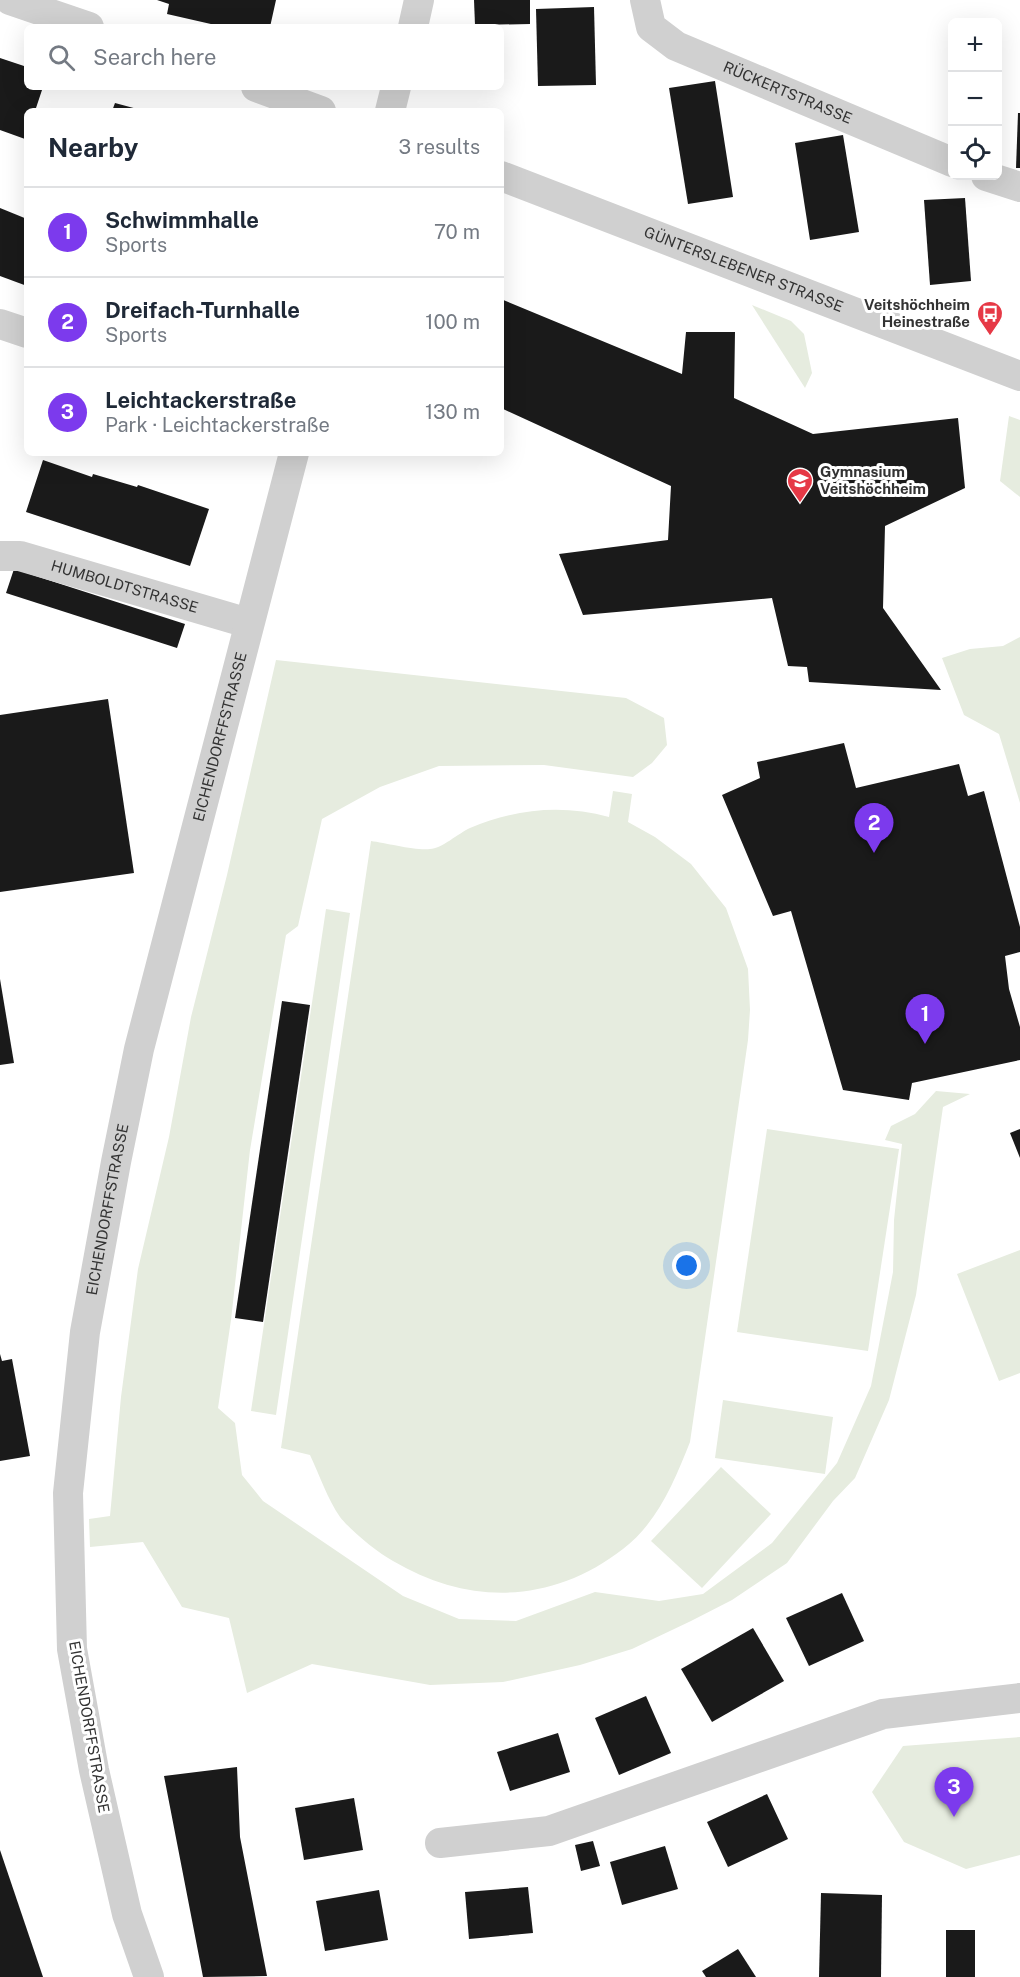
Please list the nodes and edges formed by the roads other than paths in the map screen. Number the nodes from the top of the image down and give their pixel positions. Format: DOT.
graph roads {
  1 [pos="10,0"];
  2 [pos="419,0"];
  3 [pos="645,0"];
  4 [pos="80,24"];
  5 [pos="414,24"];
  6 [pos="264,90"];
  7 [pos="395,90"];
  8 [pos="313,108"];
  9 [pos="391,108"];
  10 [pos="948,160"];
  11 [pos="504,177"];
  12 [pos="998,180"];
  13 [pos="1020,187"];
  14 [pos="0,324"];
  15 [pos="24,332"];
  16 [pos="1020,376"];
  17 [pos="293,456"];
  18 [pos="0,556"];
  19 [pos="248,623"];
  20 [pos="1020,1698"];
  21 [pos="440,1843"];
  22 [pos="149,1977"];
  1 -- 4 [label="street"];
  2 -- 5 [label="street"];
  3 -- 10 [label="street, RÜCKERTSTRASSE"];
  6 -- 8 [label="street"];
  7 -- 9 [label="street"];
  11 -- 16 [label="street, GÜNTERSLEBENER STRASSE"];
  12 -- 13 [label="street"];
  14 -- 15 [label="street"];
  17 -- 19 [label="street, EICHENDORFFSTRASSE"];
  18 -- 19 [label="street, HUMBOLDTSTRASSE"];
  19 -- 22 [label="street, EICHENDORFFSTRASSE"];
  20 -- 21 [label="street"];
}
